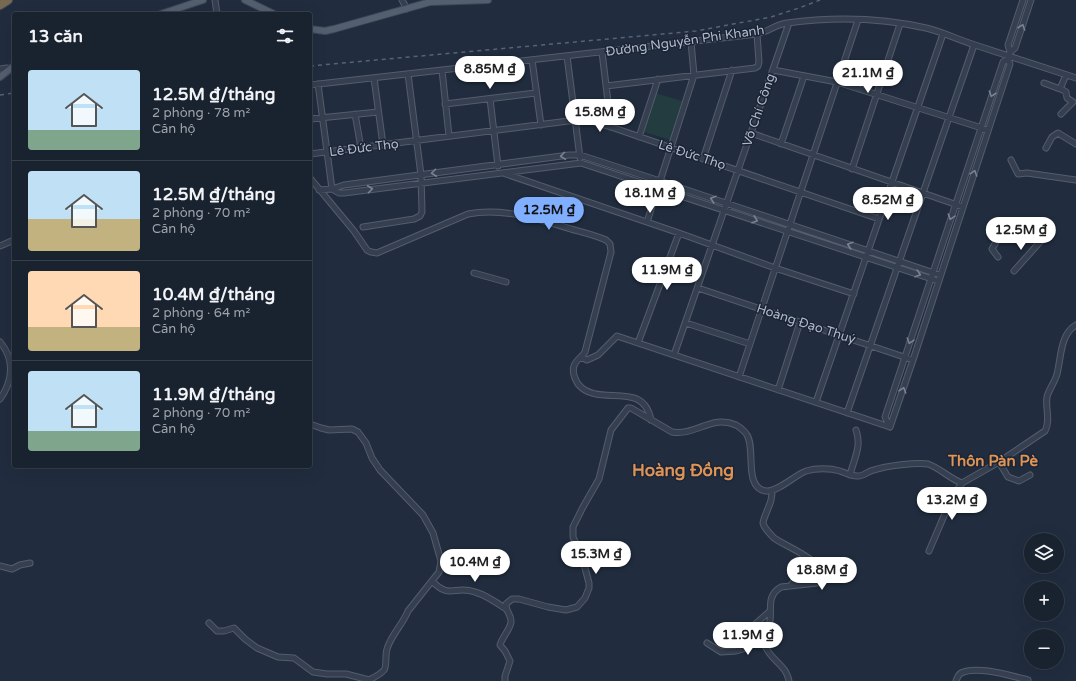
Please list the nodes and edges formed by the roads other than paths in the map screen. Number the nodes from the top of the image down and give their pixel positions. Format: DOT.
graph roads {
  1 [pos="8,0"];
  2 [pos="203,0"];
  3 [pos="215,0"];
  4 [pos="245,0"];
  5 [pos="402,0"];
  6 [pos="488,0"];
  7 [pos="1023,0"];
  8 [pos="1031,0"];
  9 [pos="0,5"];
  10 [pos="408,9"];
  11 [pos="167,12"];
  12 [pos="216,12"];
  13 [pos="270,12"];
  14 [pos="858,20"];
  15 [pos="789,23"];
  16 [pos="900,24"];
  17 [pos="312,29"];
  18 [pos="756,34"];
  19 [pos="943,34"];
  20 [pos="691,42"];
  21 [pos="974,45"];
  22 [pos="602,52"];
  23 [pos="566,56"];
  24 [pos="1009,56"];
  25 [pos="532,60"];
  26 [pos="12,67"];
  27 [pos="0,69"];
  28 [pos="442,70"];
  29 [pos="732,70"];
  30 [pos="773,70"];
  31 [pos="408,74"];
  32 [pos="694,75"];
  33 [pos="1066,75"];
  34 [pos="804,76"];
  35 [pos="0,77"];
  36 [pos="374,78"];
  37 [pos="1076,78"];
  38 [pos="658,79"];
  39 [pos="837,82"];
  40 [pos="1044,83"];
  41 [pos="318,84"];
  42 [pos="312,85"];
  43 [pos="606,86"];
  44 [pos="1061,89"];
  45 [pos="536,93"];
  46 [pos="877,95"];
  47 [pos="490,98"];
  48 [pos="445,104"];
  49 [pos="918,107"];
  50 [pos="378,112"];
  51 [pos="355,114"];
  52 [pos="1061,114"];
  53 [pos="949,117"];
  54 [pos="322,118"];
  55 [pos="312,119"];
  56 [pos="575,120"];
  57 [pos="541,125"];
  58 [pos="611,127"];
  59 [pos="981,127"];
  60 [pos="988,130"];
  61 [pos="495,131"];
  62 [pos="751,134"];
  63 [pos="449,136"];
  64 [pos="639,137"];
  65 [pos="416,141"];
  66 [pos="781,144"];
  67 [pos="1076,144"];
  68 [pos="383,145"];
  69 [pos="361,148"];
  70 [pos="671,148"];
  71 [pos="1046,148"];
  72 [pos="327,152"];
  73 [pos="312,154"];
  74 [pos="580,155"];
  75 [pos="813,155"];
  76 [pos="703,159"];
  77 [pos="1010,160"];
  78 [pos="580,163"];
  79 [pos="498,165"];
  80 [pos="852,168"];
  81 [pos="739,170"];
  82 [pos="502,172"];
  83 [pos="421,175"];
  84 [pos="1076,180"];
  85 [pos="660,181"];
  86 [pos="312,182"];
  87 [pos="892,182"];
  88 [pos="421,183"];
  89 [pos="332,189"];
  90 [pos="658,189"];
  91 [pos="319,190"];
  92 [pos="801,191"];
  93 [pos="923,193"];
  94 [pos="727,204"];
  95 [pos="955,204"];
  96 [pos="963,207"];
  97 [pos="725,210"];
  98 [pos="880,219"];
  99 [pos="647,222"];
  100 [pos="790,225"];
  101 [pos="364,226"];
  102 [pos="788,231"];
  103 [pos="679,233"];
  104 [pos="1000,235"];
  105 [pos="12,241"];
  106 [pos="1040,242"];
  107 [pos="0,246"];
  108 [pos="713,246"];
  109 [pos="868,251"];
  110 [pos="866,257"];
  111 [pos="998,257"];
  112 [pos="899,262"];
  113 [pos="775,268"];
  114 [pos="897,268"];
  115 [pos="1014,271"];
  116 [pos="474,273"];
  117 [pos="933,273"];
  118 [pos="940,275"];
  119 [pos="931,279"];
  120 [pos="938,281"];
  121 [pos="506,282"];
  122 [pos="698,288"];
  123 [pos="854,294"];
  124 [pos="761,310"];
  125 [pos="800,322"];
  126 [pos="686,323"];
  127 [pos="1076,325"];
  128 [pos="839,336"];
  129 [pos="0,342"];
  130 [pos="638,343"];
  131 [pos="750,344"];
  132 [pos="870,346"];
  133 [pos="674,355"];
  134 [pos="581,357"];
  135 [pos="905,357"];
  136 [pos="913,360"];
  137 [pos="739,377"];
  138 [pos="778,390"];
  139 [pos="0,398"];
  140 [pos="816,402"];
  141 [pos="847,413"];
  142 [pos="651,420"];
  143 [pos="312,425"];
  144 [pos="890,427"];
  145 [pos="856,430"];
  146 [pos="999,462"];
  147 [pos="850,475"];
  148 [pos="1030,475"];
  149 [pos="962,483"];
  150 [pos="772,490"];
  151 [pos="929,551"];
  152 [pos="801,553"];
  153 [pos="30,563"];
  154 [pos="0,566"];
  155 [pos="432,581"];
  156 [pos="790,586"];
  157 [pos="506,609"];
  158 [pos="770,610"];
  159 [pos="209,623"];
  160 [pos="708,642"];
  161 [pos="1028,680"];
  162 [pos="505,681"];
  163 [pos="789,681"];
  164 [pos="956,681"];
  1 -- 9 [label="highway"];
  2 -- 11 [label="main road"];
  3 -- 12 [label="street"];
  4 -- 13 [label="main road"];
  5 -- 10 [label="street"];
  6 -- 10 [label="main road"];
  7 -- 24 [label="street"];
  24 -- 8 [label="street, one-way"];
  10 -- 17 [label="main road"];
  14 -- 15 [label="street, Đường Nguyễn Phi Khanh"];
  14 -- 16 [label="street, Đường Nguyễn Phi Khanh"];
  14 -- 39 [label="street"];
  15 -- 18 [label="street, Đường Nguyễn Phi Khanh"];
  15 -- 30 [label="street, Võ Chí Công"];
  16 -- 19 [label="street, Đường Nguyễn Phi Khanh"];
  16 -- 46 [label="street"];
  18 -- 20 [label="street, Đường Nguyễn Phi Khanh"];
  18 -- 29 [label="street"];
  19 -- 21 [label="street, Đường Nguyễn Phi Khanh"];
  19 -- 49 [label="street"];
  20 -- 22 [label="street, Đường Nguyễn Phi Khanh"];
  20 -- 32 [label="street"];
  21 -- 24 [label="street, Đường Nguyễn Phi Khanh"];
  21 -- 53 [label="street"];
  22 -- 23 [label="street, Đường Nguyễn Phi Khanh"];
  22 -- 43 [label="street"];
  23 -- 25 [label="street, Đường Nguyễn Phi Khanh"];
  23 -- 56 [label="street"];
  24 -- 33 [label="street, Đường Nguyễn Phi Khanh"];
  24 -- 59 [label="street, one-way"];
  24 -- 60 [label="street"];
  25 -- 28 [label="street, Đường Nguyễn Phi Khanh"];
  25 -- 45 [label="street"];
  26 -- 27 [label="street"];
  26 -- 35 [label="main road"];
  28 -- 31 [label="street, Đường Nguyễn Phi Khanh"];
  28 -- 48 [label="street"];
  29 -- 32 [label="street"];
  29 -- 76 [label="street"];
  30 -- 34 [label="street"];
  30 -- 62 [label="street, Võ Chí Công"];
  31 -- 36 [label="street, Đường Nguyễn Phi Khanh"];
  31 -- 65 [label="street"];
  32 -- 38 [label="street"];
  32 -- 70 [label="street"];
  33 -- 37 [label="street, Đường Nguyễn Phi Khanh"];
  33 -- 44 [label="street"];
  34 -- 39 [label="street"];
  34 -- 66 [label="street"];
  36 -- 41 [label="street, Đường Nguyễn Phi Khanh"];
  36 -- 50 [label="street"];
  38 -- 43 [label="street"];
  38 -- 64 [label="street"];
  39 -- 46 [label="street"];
  39 -- 75 [label="street"];
  40 -- 44 [label="street"];
  41 -- 42 [label="street, Đường Nguyễn Phi Khanh"];
  41 -- 54 [label="street"];
  43 -- 58 [label="street"];
  44 -- 52 [label="street"];
  45 -- 47 [label="street"];
  45 -- 57 [label="street"];
  46 -- 49 [label="street"];
  46 -- 80 [label="street"];
  47 -- 48 [label="street"];
  47 -- 61 [label="street"];
  48 -- 63 [label="street"];
  49 -- 53 [label="street"];
  49 -- 87 [label="street"];
  50 -- 51 [label="street"];
  50 -- 68 [label="street"];
  51 -- 54 [label="street"];
  51 -- 69 [label="street"];
  53 -- 59 [label="street"];
  53 -- 93 [label="street"];
  54 -- 55 [label="street"];
  54 -- 72 [label="street"];
  56 -- 57 [label="street, Lê Đức Thọ"];
  56 -- 58 [label="street, Lê Đức Thọ"];
  56 -- 74 [label="street"];
  57 -- 61 [label="street, Lê Đức Thọ"];
  58 -- 64 [label="street, Lê Đức Thọ"];
  59 -- 60 [label="street"];
  59 -- 95 [label="street"];
  96 -- 60 [label="street, one-way"];
  61 -- 63 [label="street, Lê Đức Thọ"];
  61 -- 79 [label="street"];
  62 -- 66 [label="street"];
  62 -- 81 [label="street, Võ Chí Công"];
  63 -- 65 [label="street, Lê Đức Thọ"];
  64 -- 70 [label="street, Lê Đức Thọ"];
  65 -- 68 [label="street, Lê Đức Thọ"];
  65 -- 83 [label="street"];
  66 -- 75 [label="street"];
  67 -- 71 [label="street"];
  68 -- 69 [label="street, Lê Đức Thọ"];
  69 -- 72 [label="street, Lê Đức Thọ"];
  70 -- 76 [label="street, Lê Đức Thọ"];
  70 -- 85 [label="street"];
  72 -- 73 [label="street, Lê Đức Thọ"];
  72 -- 89 [label="street"];
  74 -- 78 [label="street"];
  74 -- 79 [label="street, one-way"];
  74 -- 85 [label="street"];
  75 -- 80 [label="street"];
  75 -- 92 [label="street"];
  76 -- 81 [label="street, Lê Đức Thọ"];
  77 -- 84 [label="street"];
  78 -- 82 [label="street"];
  78 -- 90 [label="street"];
  79 -- 82 [label="street"];
  79 -- 83 [label="street, one-way"];
  80 -- 87 [label="street"];
  81 -- 92 [label="street, Lê Đức Thọ"];
  81 -- 94 [label="street, Võ Chí Công"];
  82 -- 88 [label="street"];
  82 -- 99 [label="street"];
  83 -- 88 [label="street"];
  83 -- 89 [label="street"];
  85 -- 90 [label="street"];
  94 -- 85 [label="street, one-way"];
  86 -- 91 [label="street"];
  87 -- 93 [label="street"];
  87 -- 98 [label="street"];
  89 -- 88 [label="street, one-way"];
  88 -- 101 [label="street"];
  89 -- 91 [label="street"];
  90 -- 97 [label="street"];
  90 -- 99 [label="street"];
  91 -- 134 [label="street"];
  92 -- 98 [label="street, Lê Đức Thọ"];
  92 -- 100 [label="street"];
  93 -- 95 [label="street"];
  93 -- 112 [label="street"];
  94 -- 97 [label="street, Võ Chí Công"];
  94 -- 100 [label="street"];
  95 -- 96 [label="street"];
  95 -- 117 [label="street, one-way"];
  96 -- 118 [label="street"];
  97 -- 102 [label="street, one-way"];
  97 -- 108 [label="street, Võ Chí Công"];
  98 -- 109 [label="street"];
  99 -- 103 [label="street"];
  100 -- 102 [label="street"];
  109 -- 100 [label="street, one-way"];
  102 -- 110 [label="street"];
  102 -- 113 [label="street"];
  103 -- 108 [label="street"];
  103 -- 130 [label="street"];
  104 -- 111 [label="street"];
  105 -- 107 [label="street"];
  106 -- 115 [label="street"];
  108 -- 113 [label="street"];
  108 -- 122 [label="street, Võ Chí Công"];
  109 -- 110 [label="street"];
  109 -- 112 [label="street"];
  110 -- 114 [label="street"];
  110 -- 123 [label="street"];
  112 -- 114 [label="street"];
  112 -- 117 [label="street"];
  113 -- 123 [label="street"];
  113 -- 124 [label="street"];
  114 -- 119 [label="street, one-way"];
  114 -- 132 [label="street"];
  116 -- 121 [label="street"];
  117 -- 118 [label="street"];
  117 -- 119 [label="street"];
  118 -- 120 [label="street"];
  119 -- 120 [label="street"];
  119 -- 135 [label="street, one-way"];
  120 -- 136 [label="street"];
  122 -- 124 [label="street, Hoàng Đạo Thuý"];
  122 -- 126 [label="street, Võ Chí Công"];
  123 -- 128 [label="street"];
  124 -- 125 [label="street, Hoàng Đạo Thuý"];
  124 -- 131 [label="street"];
  125 -- 128 [label="street, Hoàng Đạo Thuý"];
  125 -- 138 [label="street"];
  126 -- 131 [label="street"];
  126 -- 133 [label="street, Võ Chí Công"];
  127 -- 146 [label="street"];
  128 -- 132 [label="street, Hoàng Đạo Thuý"];
  128 -- 140 [label="street"];
  129 -- 139 [label="street"];
  130 -- 133 [label="street"];
  130 -- 134 [label="street"];
  131 -- 137 [label="street"];
  132 -- 135 [label="street, Hoàng Đạo Thuý"];
  132 -- 141 [label="street"];
  133 -- 137 [label="street"];
  134 -- 142 [label="street"];
  135 -- 136 [label="street, Hoàng Đạo Thuý"];
  135 -- 144 [label="street"];
  144 -- 136 [label="street, one-way"];
  137 -- 138 [label="street"];
  138 -- 140 [label="street"];
  140 -- 141 [label="street"];
  141 -- 144 [label="street"];
  142 -- 150 [label="street"];
  142 -- 157 [label="street"];
  143 -- 155 [label="street"];
  145 -- 147 [label="street"];
  146 -- 148 [label="street"];
  146 -- 149 [label="street"];
  147 -- 149 [label="street"];
  147 -- 150 [label="street"];
  149 -- 151 [label="street"];
  150 -- 152 [label="street"];
  152 -- 156 [label="street"];
  152 -- 156 [label="street"];
  153 -- 154 [label="street"];
  155 -- 157 [label="street"];
  155 -- 159 [label="street"];
  156 -- 158 [label="street"];
  157 -- 162 [label="street"];
  158 -- 160 [label="street"];
  158 -- 163 [label="street"];
  161 -- 164 [label="street"];
}
